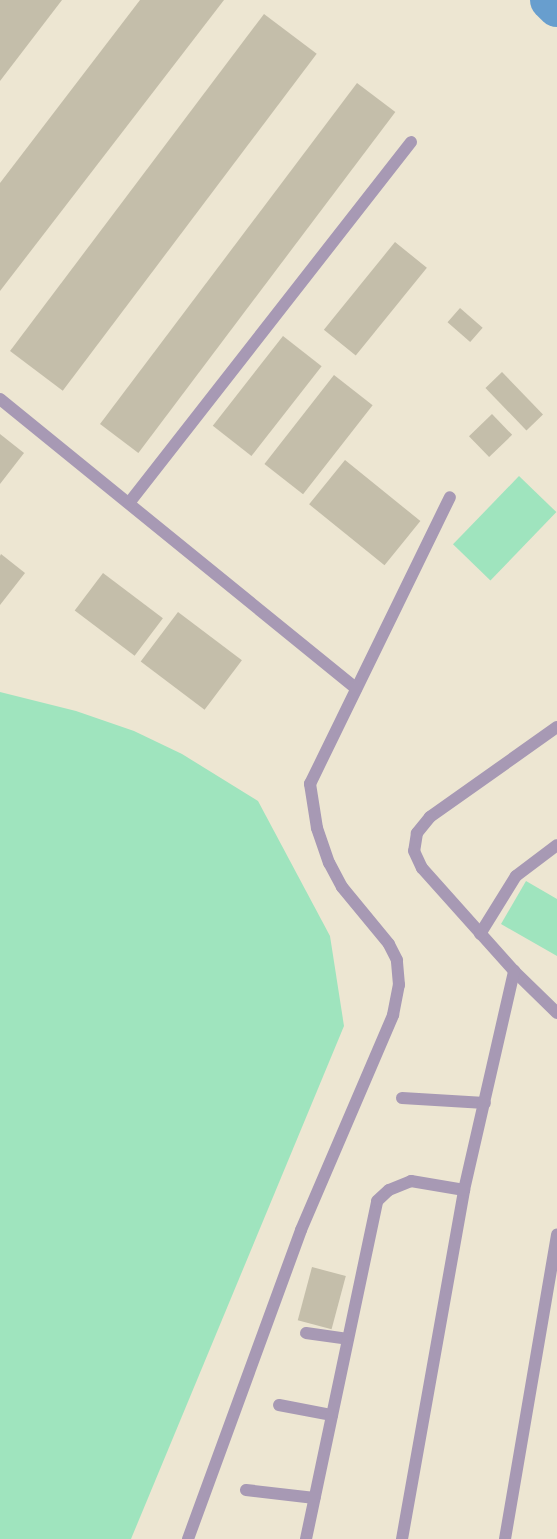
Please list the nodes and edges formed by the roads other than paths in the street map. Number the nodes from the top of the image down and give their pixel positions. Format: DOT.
graph roads {
  1 [pos="411,142"];
  2 [pos="0,399"];
  3 [pos="450,497"];
  4 [pos="128,503"];
  5 [pos="356,688"];
  6 [pos="557,726"];
  7 [pos="557,845"];
  8 [pos="480,934"];
  9 [pos="514,971"];
  10 [pos="557,1014"];
  11 [pos="402,1098"];
  12 [pos="485,1104"];
  13 [pos="464,1190"];
  14 [pos="557,1234"];
  15 [pos="306,1333"];
  16 [pos="348,1339"];
  17 [pos="279,1404"];
  18 [pos="332,1415"];
  19 [pos="246,1490"];
  20 [pos="315,1498"];
  21 [pos="188,1539"];
  22 [pos="306,1539"];
  23 [pos="402,1539"];
  24 [pos="505,1539"];
  1 -- 4 [label="street"];
  2 -- 4 [label="street"];
  3 -- 5 [label="street"];
  4 -- 5 [label="street"];
  5 -- 21 [label="street"];
  6 -- 8 [label="street"];
  7 -- 8 [label="street"];
  8 -- 9 [label="street"];
  9 -- 10 [label="street"];
  9 -- 12 [label="street"];
  11 -- 12 [label="street"];
  12 -- 13 [label="street"];
  13 -- 16 [label="street"];
  13 -- 23 [label="street"];
  14 -- 24 [label="street"];
  15 -- 16 [label="street"];
  16 -- 18 [label="street"];
  17 -- 18 [label="street"];
  18 -- 20 [label="street"];
  19 -- 20 [label="street"];
  20 -- 22 [label="street"];
}
